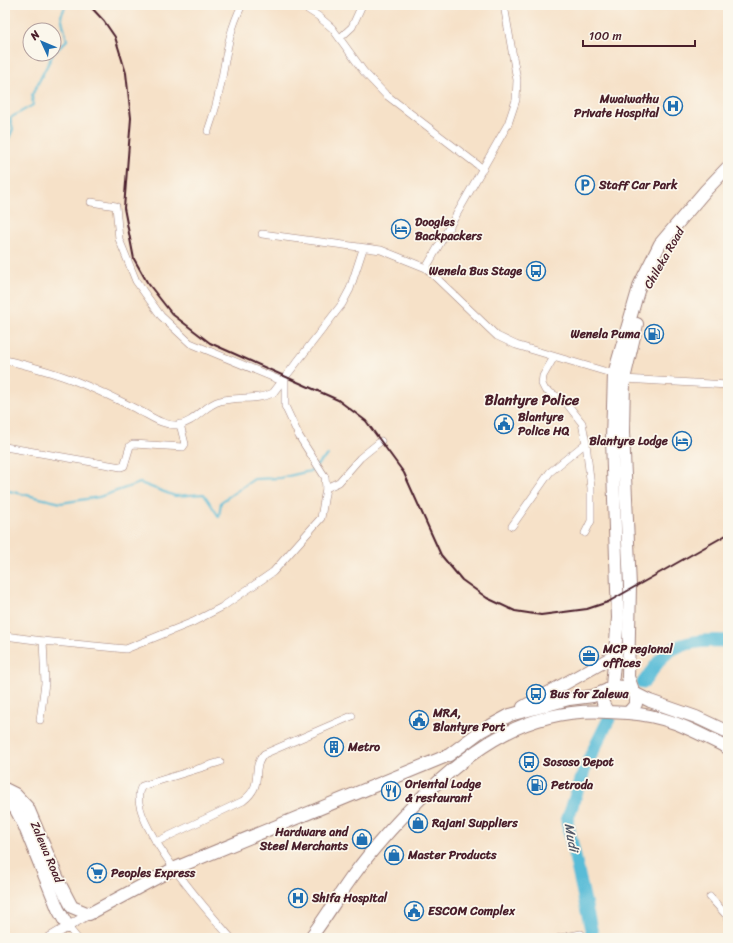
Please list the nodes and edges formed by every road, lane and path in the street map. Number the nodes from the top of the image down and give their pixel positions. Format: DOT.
graph roads {
  1 [pos="242,5"];
  2 [pos="301,5"];
  3 [pos="362,5"];
  4 [pos="504,5"];
  5 [pos="340,38"];
  6 [pos="208,131"];
  7 [pos="728,167"];
  8 [pos="483,168"];
  9 [pos="728,177"];
  10 [pos="91,202"];
  11 [pos="262,234"];
  12 [pos="363,249"];
  13 [pos="426,268"];
  14 [pos="554,358"];
  15 [pos="5,360"];
  16 [pos="619,377"];
  17 [pos="284,379"];
  18 [pos="728,385"];
  19 [pos="180,424"];
  20 [pos="381,441"];
  21 [pos="586,443"];
  22 [pos="5,447"];
  23 [pos="326,488"];
  24 [pos="512,526"];
  25 [pos="585,533"];
  26 [pos="5,636"];
  27 [pos="42,641"];
  28 [pos="616,655"];
  29 [pos="609,689"];
  30 [pos="634,692"];
  31 [pos="608,712"];
  32 [pos="628,713"];
  33 [pos="510,715"];
  34 [pos="352,716"];
  35 [pos="40,720"];
  36 [pos="728,732"];
  37 [pos="728,748"];
  38 [pos="220,762"];
  39 [pos="5,789"];
  40 [pos="5,801"];
  41 [pos="156,842"];
  42 [pos="173,869"];
  43 [pos="710,897"];
  44 [pos="89,914"];
  45 [pos="728,917"];
  46 [pos="68,926"];
  47 [pos="581,934"];
  48 [pos="49,938"];
  49 [pos="77,938"];
  50 [pos="230,938"];
  51 [pos="310,938"];
  52 [pos="560,938"];
  1 -- 6 [label="street"];
  2 -- 5 [label="street"];
  3 -- 5 [label="street"];
  4 -- 8 [label="street"];
  5 -- 8 [label="street"];
  7 -- 16 [label="highway"];
  8 -- 13 [label="street"];
  9 -- 16 [label="highway, Chileka Road"];
  10 -- 17 [label="street"];
  11 -- 12 [label="street"];
  12 -- 13 [label="street"];
  12 -- 17 [label="street"];
  13 -- 14 [label="street"];
  14 -- 16 [label="street"];
  14 -- 21 [label="street"];
  15 -- 19 [label="street"];
  16 -- 18 [label="street"];
  16 -- 28 [label="highway"];
  16 -- 30 [label="highway"];
  17 -- 19 [label="street"];
  17 -- 23 [label="street"];
  19 -- 22 [label="street"];
  20 -- 23 [label="street"];
  21 -- 24 [label="street"];
  21 -- 25 [label="street"];
  23 -- 27 [label="street"];
  26 -- 27 [label="street"];
  27 -- 35 [label="street"];
  28 -- 29 [label="highway"];
  28 -- 33 [label="highway"];
  29 -- 30 [label="highway"];
  29 -- 31 [label="highway"];
  29 -- 33 [label="highway"];
  30 -- 32 [label="highway"];
  30 -- 36 [label="highway"];
  31 -- 32 [label="highway"];
  31 -- 51 [label="highway"];
  32 -- 37 [label="highway"];
  33 -- 42 [label="highway"];
  34 -- 41 [label="street"];
  38 -- 41 [label="street"];
  39 -- 44 [label="highway, Zalewa Road"];
  40 -- 46 [label="highway, Zalewa Road"];
  41 -- 42 [label="street"];
  42 -- 44 [label="highway"];
  42 -- 50 [label="street"];
  43 -- 45 [label="street"];
  44 -- 46 [label="street"];
  46 -- 48 [label="street"];
  46 -- 49 [label="street"];
  47 -- 52 [label="street"];
}
